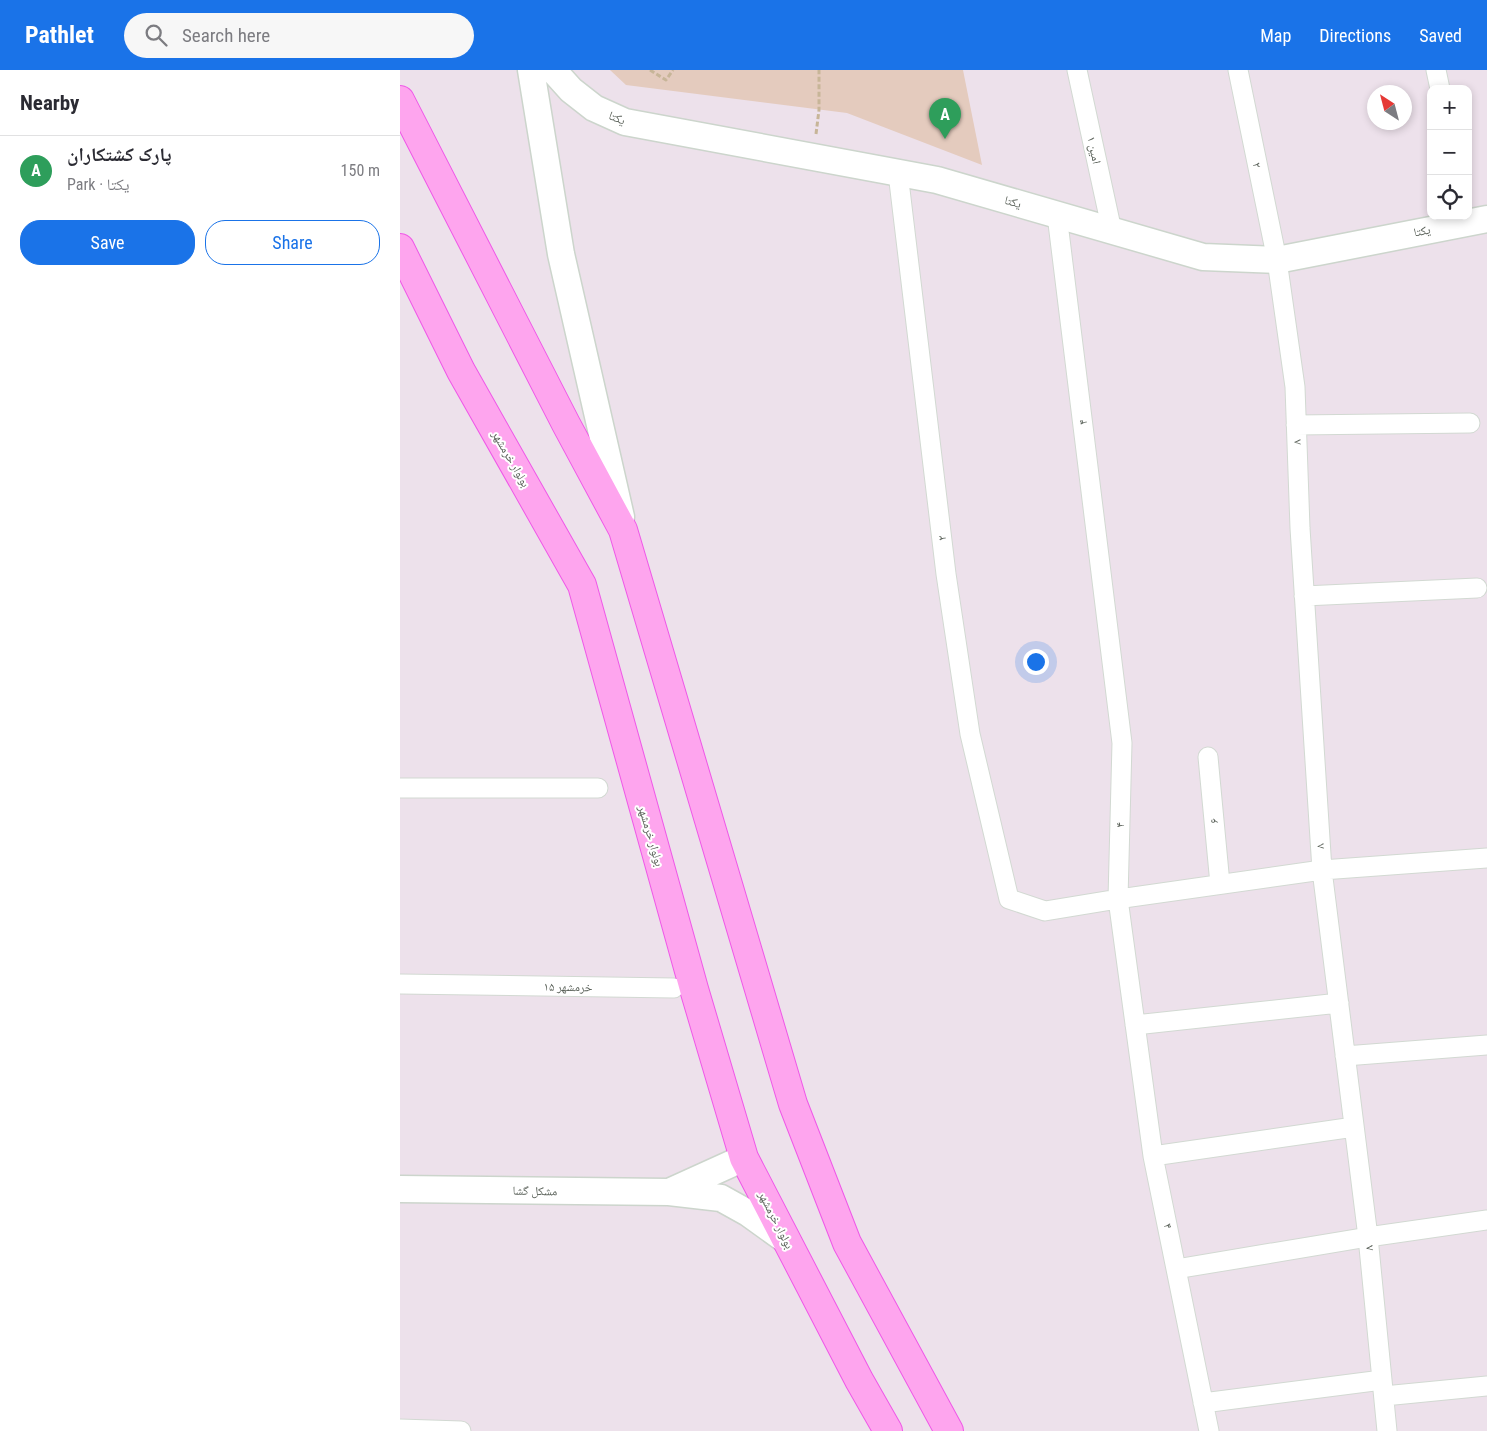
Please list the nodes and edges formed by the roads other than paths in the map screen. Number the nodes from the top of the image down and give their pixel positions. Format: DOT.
graph roads {
  1 [pos="532,70"];
  2 [pos="553,70"];
  3 [pos="1077,70"];
  4 [pos="1238,70"];
  5 [pos="1436,70"];
  6 [pos="1439,85"];
  7 [pos="400,100"];
  8 [pos="898,173"];
  9 [pos="1057,215"];
  10 [pos="1474,219"];
  11 [pos="1112,231"];
  12 [pos="400,248"];
  13 [pos="1277,260"];
  14 [pos="1470,423"];
  15 [pos="1296,424"];
  16 [pos="624,530"];
  17 [pos="1477,588"];
  18 [pos="1304,596"];
  19 [pos="1208,757"];
  20 [pos="400,788"];
  21 [pos="598,788"];
  22 [pos="1487,858"];
  23 [pos="1322,870"];
  24 [pos="1220,884"];
  25 [pos="1118,899"];
  26 [pos="400,984"];
  27 [pos="674,988"];
  28 [pos="1338,1003"];
  29 [pos="1135,1026"];
  30 [pos="1487,1046"];
  31 [pos="1345,1056"];
  32 [pos="1354,1127"];
  33 [pos="1153,1156"];
  34 [pos="744,1158"];
  35 [pos="400,1189"];
  36 [pos="669,1192"];
  37 [pos="1487,1220"];
  38 [pos="1368,1237"];
  39 [pos="787,1241"];
  40 [pos="1176,1269"];
  41 [pos="1487,1386"];
  42 [pos="1383,1388"];
  43 [pos="1203,1403"];
  44 [pos="400,1429"];
  45 [pos="461,1431"];
  46 [pos="888,1431"];
  47 [pos="949,1431"];
  48 [pos="1209,1431"];
  49 [pos="1387,1431"];
  1 -- 16 [label="street"];
  2 -- 8 [label="street, یکتا"];
  3 -- 11 [label="street, امین ۱"];
  4 -- 13 [label="street, ۲"];
  5 -- 6 [label="street"];
  7 -- 16 [label="main road"];
  8 -- 9 [label="street, یکتا"];
  8 -- 25 [label="street, ۲"];
  9 -- 11 [label="street, یکتا"];
  9 -- 25 [label="street, ۴"];
  10 -- 13 [label="street, یکتا"];
  11 -- 13 [label="street, یکتا"];
  12 -- 34 [label="main road, بولوار خرمشهر"];
  13 -- 15 [label="street, ۸"];
  14 -- 15 [label="street"];
  15 -- 18 [label="street, ۸"];
  16 -- 47 [label="main road"];
  17 -- 18 [label="street"];
  18 -- 23 [label="street, ۸"];
  19 -- 24 [label="street, ۶"];
  20 -- 21 [label="street"];
  22 -- 23 [label="street"];
  23 -- 24 [label="street"];
  23 -- 28 [label="street, ۸"];
  24 -- 25 [label="street"];
  25 -- 29 [label="street, ۴"];
  26 -- 27 [label="street, ۱۵ خرمشهر"];
  28 -- 29 [label="street"];
  28 -- 31 [label="street, ۸"];
  29 -- 33 [label="street, ۴"];
  30 -- 31 [label="street"];
  31 -- 32 [label="street, ۸"];
  32 -- 33 [label="street"];
  32 -- 38 [label="street, ۸"];
  33 -- 40 [label="street, ۴"];
  34 -- 36 [label="street"];
  34 -- 39 [label="main road, بولوار خرمشهر"];
  35 -- 36 [label="street, مشکل گشا"];
  36 -- 39 [label="street, مشکل گشا"];
  37 -- 38 [label="street"];
  38 -- 40 [label="street"];
  38 -- 42 [label="street, ۸"];
  39 -- 46 [label="main road, بولوار خرمشهر"];
  40 -- 43 [label="street, ۴"];
  41 -- 42 [label="street"];
  42 -- 43 [label="street"];
  42 -- 49 [label="street, ۸"];
  43 -- 48 [label="street, ۴"];
  44 -- 45 [label="street"];
}
